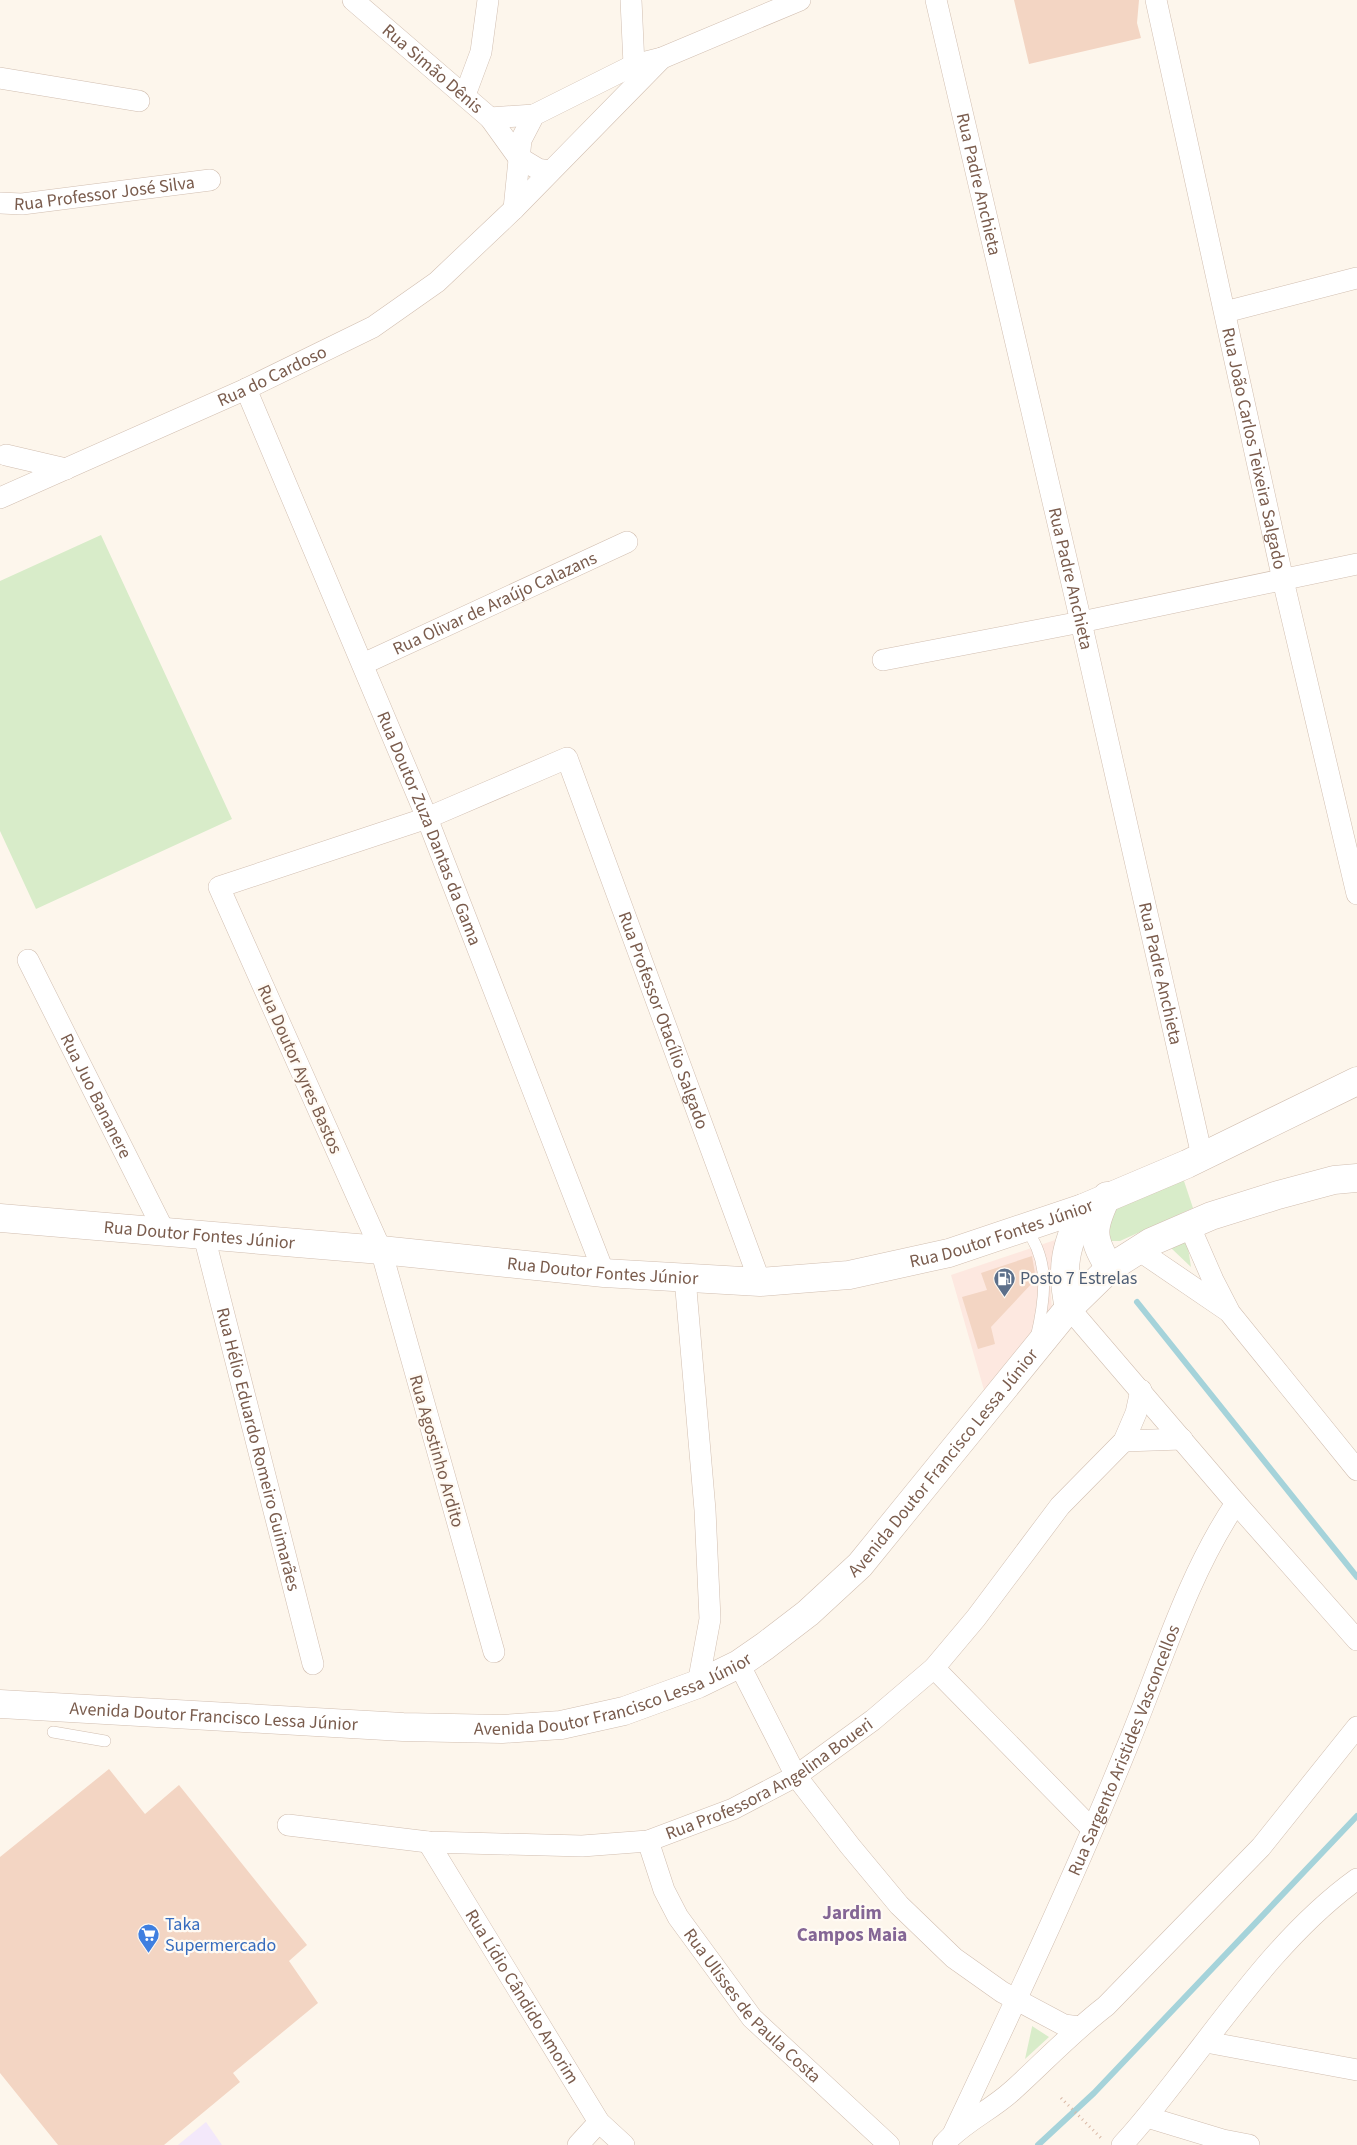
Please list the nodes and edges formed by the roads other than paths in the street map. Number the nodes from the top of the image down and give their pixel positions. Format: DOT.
graph roads {
  1 [pos="353,0"];
  2 [pos="488,0"];
  3 [pos="631,0"];
  4 [pos="800,0"];
  5 [pos="936,0"];
  6 [pos="1156,0"];
  7 [pos="636,74"];
  8 [pos="0,78"];
  9 [pos="583,90"];
  10 [pos="465,95"];
  11 [pos="139,101"];
  12 [pos="534,115"];
  13 [pos="490,118"];
  14 [pos="600,121"];
  15 [pos="518,157"];
  16 [pos="550,172"];
  17 [pos="210,180"];
  18 [pos="0,203"];
  19 [pos="514,209"];
  20 [pos="1357,278"];
  21 [pos="1225,312"];
  22 [pos="246,389"];
  23 [pos="3,454"];
  24 [pos="66,469"];
  25 [pos="25,486"];
  26 [pos="0,498"];
  27 [pos="627,542"];
  28 [pos="1357,564"];
  29 [pos="1283,580"];
  30 [pos="1081,622"];
  31 [pos="883,660"];
  32 [pos="363,664"];
  33 [pos="427,818"];
  34 [pos="1357,894"];
  35 [pos="28,960"];
  36 [pos="1357,1081"];
  37 [pos="1195,1160"];
  38 [pos="1357,1178"];
  39 [pos="1107,1196"];
  40 [pos="1083,1208"];
  41 [pos="0,1218"];
  42 [pos="1200,1221"];
  43 [pos="1025,1228"];
  44 [pos="165,1234"];
  45 [pos="204,1236"];
  46 [pos="1137,1249"];
  47 [pos="381,1250"];
  48 [pos="1110,1268"];
  49 [pos="604,1273"];
  50 [pos="685,1278"];
  51 [pos="760,1282"];
  52 [pos="1069,1308"];
  53 [pos="1230,1313"];
  54 [pos="1032,1354"];
  55 [pos="1140,1390"];
  56 [pos="1182,1438"];
  57 [pos="1124,1441"];
  58 [pos="1357,1470"];
  59 [pos="1236,1503"];
  60 [pos="1357,1640"];
  61 [pos="494,1652"];
  62 [pos="313,1664"];
  63 [pos="738,1664"];
  64 [pos="934,1668"];
  65 [pos="698,1684"];
  66 [pos="0,1704"];
  67 [pos="1357,1727"];
  68 [pos="53,1732"];
  69 [pos="105,1741"];
  70 [pos="796,1776"];
  71 [pos="288,1825"];
  72 [pos="1092,1829"];
  73 [pos="648,1841"];
  74 [pos="428,1842"];
  75 [pos="1357,1879"];
  76 [pos="1017,2001"];
  77 [pos="1079,2027"];
  78 [pos="1206,2042"];
  79 [pos="1357,2070"];
  80 [pos="1147,2117"];
  81 [pos="598,2122"];
  82 [pos="948,2139"];
  83 [pos="578,2145"];
  84 [pos="624,2145"];
  85 [pos="889,2145"];
  86 [pos="1114,2145"];
  87 [pos="1249,2145"];
  1 -- 10 [label="street, Rua Simão Dênis"];
  2 -- 10 [label="street"];
  3 -- 7 [label="street"];
  4 -- 7 [label="street, Rua do Cardoso"];
  5 -- 30 [label="street, Rua Padre Anchieta"];
  6 -- 21 [label="street, Rua João Carlos Teixeira Salgado"];
  7 -- 9 [label="street"];
  7 -- 14 [label="street, Rua do Cardoso"];
  8 -- 11 [label="street"];
  9 -- 12 [label="street"];
  9 -- 14 [label="street"];
  10 -- 13 [label="street, Rua Simão Dênis"];
  12 -- 13 [label="street, Rua Simão Dênis"];
  12 -- 15 [label="street"];
  13 -- 15 [label="street, Rua Simão Dênis"];
  14 -- 16 [label="street, Rua do Cardoso"];
  15 -- 16 [label="street"];
  15 -- 19 [label="street"];
  16 -- 19 [label="street, Rua do Cardoso"];
  17 -- 18 [label="street, Rua Professor José Silva"];
  19 -- 22 [label="street, Rua do Cardoso"];
  20 -- 21 [label="street"];
  21 -- 29 [label="street, Rua João Carlos Teixeira Salgado"];
  22 -- 24 [label="street, Rua do Cardoso"];
  22 -- 32 [label="street, Rua Doutor Zuza Dantas da Gama"];
  23 -- 24 [label="street"];
  23 -- 25 [label="street"];
  24 -- 25 [label="street, Rua do Cardoso"];
  25 -- 26 [label="street, Rua do Cardoso"];
  27 -- 32 [label="street, Rua Olivar de Araújo Calazans"];
  28 -- 29 [label="street"];
  29 -- 30 [label="street"];
  29 -- 34 [label="street, Rua João Carlos Teixeira Salgado"];
  30 -- 31 [label="street"];
  30 -- 37 [label="street, Rua Padre Anchieta"];
  32 -- 33 [label="street, Rua Doutor Zuza Dantas da Gama"];
  33 -- 47 [label="street, Rua Doutor Ayres Bastos"];
  33 -- 49 [label="street, Rua Doutor Zuza Dantas da Gama"];
  33 -- 51 [label="street, Rua Professor Otacílio Salgado"];
  35 -- 44 [label="street, Rua Juo Bananere"];
  36 -- 37 [label="street, Rua Doutor Fontes Júnior"];
  37 -- 39 [label="street, Rua Doutor Fontes Júnior"];
  38 -- 42 [label="street"];
  39 -- 40 [label="street, Rua Doutor Fontes Júnior"];
  39 -- 48 [label="street"];
  40 -- 43 [label="street, Rua Doutor Fontes Júnior"];
  40 -- 52 [label="street"];
  41 -- 44 [label="street, Rua Doutor Fontes Júnior"];
  42 -- 46 [label="street, Avenida Doutor Francisco Lessa Júnior"];
  42 -- 53 [label="street"];
  43 -- 51 [label="street, Rua Doutor Fontes Júnior"];
  43 -- 54 [label="lane"];
  44 -- 45 [label="street, Rua Doutor Fontes Júnior"];
  45 -- 47 [label="street, Rua Doutor Fontes Júnior"];
  45 -- 62 [label="street, Rua Hélio Eduardo Romeiro Guimarães"];
  46 -- 48 [label="street, Avenida Doutor Francisco Lessa Júnior"];
  46 -- 53 [label="street"];
  47 -- 49 [label="street, Rua Doutor Fontes Júnior"];
  47 -- 61 [label="street, Rua Agostinho Ardito"];
  48 -- 52 [label="street, Avenida Doutor Francisco Lessa Júnior"];
  49 -- 50 [label="street, Rua Doutor Fontes Júnior"];
  50 -- 51 [label="street, Rua Doutor Fontes Júnior"];
  50 -- 65 [label="street"];
  52 -- 54 [label="street, Avenida Doutor Francisco Lessa Júnior"];
  52 -- 55 [label="street"];
  53 -- 58 [label="street"];
  54 -- 63 [label="street, Avenida Doutor Francisco Lessa Júnior"];
  55 -- 56 [label="street"];
  55 -- 57 [label="street, Rua Professora Angelina Boueri"];
  56 -- 57 [label="street"];
  56 -- 59 [label="street"];
  57 -- 64 [label="street, Rua Professora Angelina Boueri"];
  59 -- 60 [label="street"];
  59 -- 72 [label="street, Rua Sargento Aristides Vasconcellos"];
  63 -- 65 [label="street, Avenida Doutor Francisco Lessa Júnior"];
  63 -- 70 [label="street"];
  64 -- 70 [label="street, Rua Professora Angelina Boueri"];
  64 -- 72 [label="street"];
  65 -- 66 [label="street, Avenida Doutor Francisco Lessa Júnior"];
  67 -- 77 [label="street, Rua Sargento Aristides Vasconcellos"];
  68 -- 69 [label="lane"];
  70 -- 73 [label="street, Rua Professora Angelina Boueri"];
  70 -- 76 [label="street"];
  71 -- 74 [label="street, Rua Professora Angelina Boueri"];
  72 -- 76 [label="street, Rua Sargento Aristides Vasconcellos"];
  73 -- 74 [label="street, Rua Professora Angelina Boueri"];
  73 -- 85 [label="street, Rua Ulisses de Paula Costa"];
  74 -- 81 [label="street, Rua Lídio Cândido Amorim"];
  75 -- 78 [label="street"];
  76 -- 77 [label="street"];
  76 -- 82 [label="street, Rua Sargento Aristides Vasconcellos"];
  77 -- 82 [label="street, Rua Sargento Aristides Vasconcellos"];
  78 -- 79 [label="street"];
  78 -- 80 [label="street"];
  80 -- 86 [label="street"];
  80 -- 87 [label="street"];
  81 -- 83 [label="street"];
  81 -- 84 [label="street, Rua Lídio Cândido Amorim"];
}
